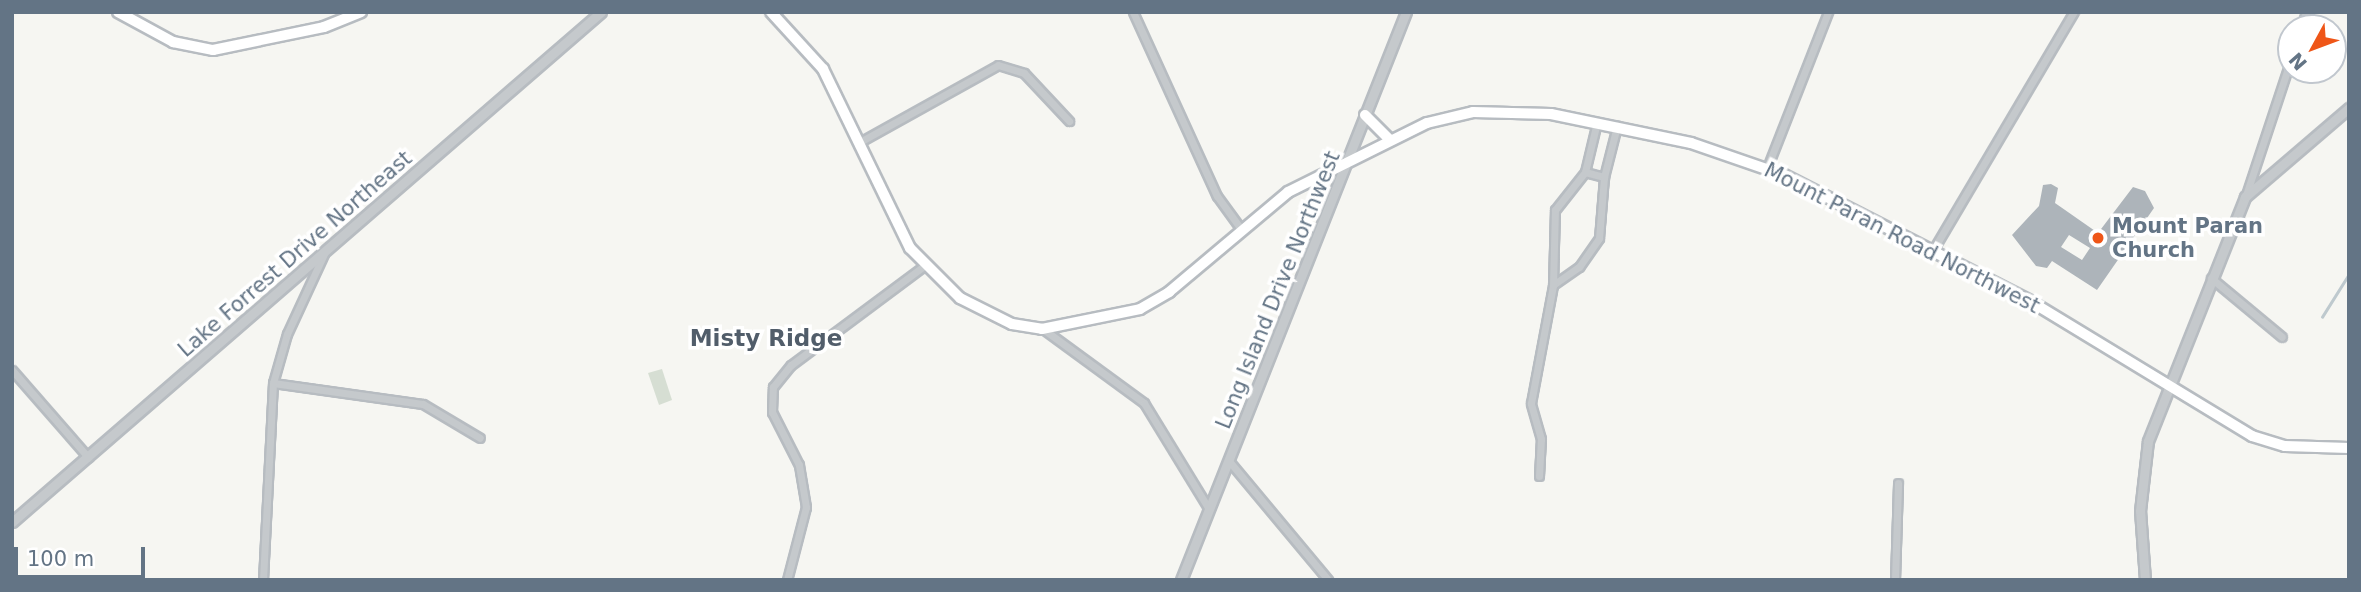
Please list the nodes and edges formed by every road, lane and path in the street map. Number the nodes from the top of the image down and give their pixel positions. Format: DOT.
graph roads {
  1 [pos="118,12"];
  2 [pos="361,12"];
  3 [pos="601,12"];
  4 [pos="771,12"];
  5 [pos="1133,12"];
  6 [pos="1406,12"];
  7 [pos="1828,12"];
  8 [pos="2074,12"];
  9 [pos="2283,84"];
  10 [pos="2349,108"];
  11 [pos="1365,115"];
  12 [pos="1069,121"];
  13 [pos="1597,122"];
  14 [pos="1617,126"];
  15 [pos="1389,139"];
  16 [pos="858,143"];
  17 [pos="1350,156"];
  18 [pos="1768,168"];
  19 [pos="1585,172"];
  20 [pos="1604,177"];
  21 [pos="2245,197"];
  22 [pos="1241,229"];
  23 [pos="326,250"];
  24 [pos="1933,250"];
  25 [pos="924,266"];
  26 [pos="2211,278"];
  27 [pos="1553,285"];
  28 [pos="1042,329"];
  29 [pos="2282,337"];
  30 [pos="12,370"];
  31 [pos="273,383"];
  32 [pos="2166,386"];
  33 [pos="480,438"];
  34 [pos="2349,448"];
  35 [pos="88,457"];
  36 [pos="1229,461"];
  37 [pos="1539,476"];
  38 [pos="1898,483"];
  39 [pos="1210,510"];
  40 [pos="12,522"];
  41 [pos="263,580"];
  42 [pos="787,580"];
  43 [pos="1181,580"];
  44 [pos="1328,580"];
  45 [pos="1895,580"];
  46 [pos="2146,580"];
  1 -- 2 [label="main road"];
  3 -- 23 [label="street, Lake Forrest Drive Northeast"];
  4 -- 16 [label="main road, Mount Paran Road Northwest"];
  5 -- 22 [label="street"];
  6 -- 11 [label="street, Long Island Drive Northwest"];
  7 -- 18 [label="street"];
  8 -- 24 [label="street"];
  9 -- 21 [label="street"];
  10 -- 21 [label="street"];
  11 -- 15 [label="main road"];
  11 -- 17 [label="street, Long Island Drive Northwest"];
  12 -- 16 [label="street"];
  13 -- 14 [label="main road, Mount Paran Road Northwest"];
  13 -- 15 [label="main road, Mount Paran Road Northwest"];
  13 -- 19 [label="street"];
  14 -- 18 [label="main road, Mount Paran Road Northwest"];
  14 -- 20 [label="street"];
  15 -- 17 [label="main road, Mount Paran Road Northwest"];
  16 -- 25 [label="main road, Mount Paran Road Northwest"];
  17 -- 22 [label="main road, Mount Paran Road Northwest"];
  17 -- 36 [label="street, Long Island Drive Northwest"];
  18 -- 24 [label="main road, Mount Paran Road Northwest"];
  19 -- 20 [label="street"];
  19 -- 27 [label="street"];
  20 -- 27 [label="street"];
  21 -- 26 [label="street"];
  22 -- 28 [label="main road, Mount Paran Road Northwest"];
  23 -- 31 [label="street"];
  23 -- 35 [label="street, Lake Forrest Drive Northeast"];
  24 -- 32 [label="main road, Mount Paran Road Northwest"];
  25 -- 28 [label="main road, Mount Paran Road Northwest"];
  25 -- 42 [label="street"];
  26 -- 29 [label="street"];
  26 -- 32 [label="street"];
  27 -- 37 [label="street"];
  28 -- 39 [label="street"];
  30 -- 35 [label="street"];
  31 -- 33 [label="street"];
  31 -- 41 [label="street"];
  32 -- 34 [label="main road, Mount Paran Road Northwest"];
  32 -- 46 [label="street"];
  35 -- 40 [label="street, Lake Forrest Drive Northeast"];
  36 -- 39 [label="street, Long Island Drive Northwest"];
  36 -- 44 [label="street"];
  38 -- 45 [label="street"];
  39 -- 43 [label="street, Long Island Drive Northwest"];
}
